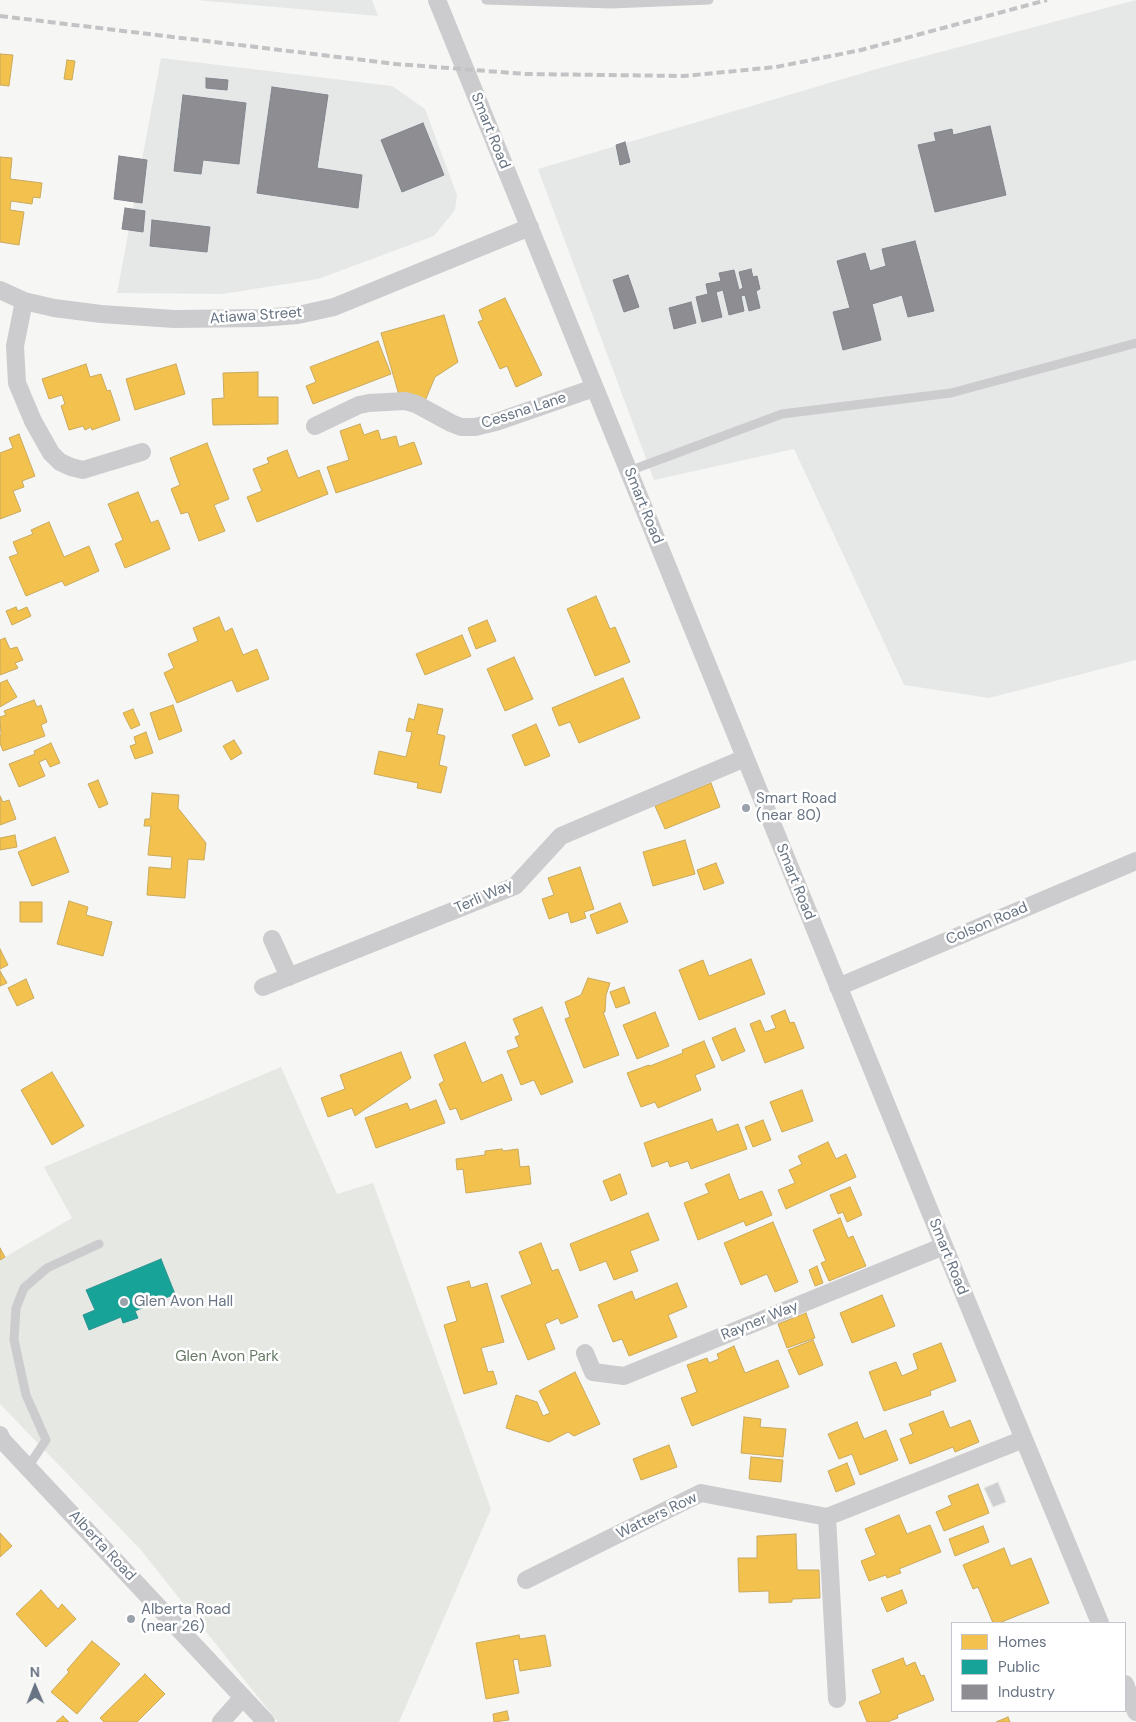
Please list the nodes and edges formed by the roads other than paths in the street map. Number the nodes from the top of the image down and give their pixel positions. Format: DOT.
graph roads {
  1 [pos="436,0"];
  2 [pos="486,0"];
  3 [pos="709,0"];
  4 [pos="530,228"];
  5 [pos="0,290"];
  6 [pos="24,301"];
  7 [pos="1136,343"];
  8 [pos="594,388"];
  9 [pos="315,426"];
  10 [pos="142,452"];
  11 [pos="629,471"];
  12 [pos="745,758"];
  13 [pos="1136,861"];
  14 [pos="272,939"];
  15 [pos="289,977"];
  16 [pos="838,987"];
  17 [pos="263,988"];
  18 [pos="99,1244"];
  19 [pos="944,1246"];
  20 [pos="585,1353"];
  21 [pos="0,1435"];
  22 [pos="1024,1439"];
  23 [pos="28,1467"];
  24 [pos="827,1517"];
  25 [pos="526,1580"];
  26 [pos="1100,1622"];
  27 [pos="1126,1687"];
  28 [pos="243,1697"];
  29 [pos="837,1699"];
  30 [pos="1136,1712"];
  31 [pos="221,1722"];
  32 [pos="266,1722"];
  1 -- 4 [label="street, Smart Road"];
  2 -- 3 [label="lane"];
  4 -- 6 [label="street, Atiawa Street"];
  4 -- 8 [label="street, Smart Road"];
  5 -- 6 [label="street, Atiawa Street"];
  6 -- 10 [label="street"];
  7 -- 11 [label="lane"];
  8 -- 9 [label="street, Cessna Lane"];
  8 -- 11 [label="street, Smart Road"];
  11 -- 12 [label="street, Smart Road"];
  12 -- 15 [label="street, Terli Way"];
  12 -- 16 [label="street, Smart Road"];
  13 -- 16 [label="street, Colson Road"];
  14 -- 15 [label="street"];
  15 -- 17 [label="street, Terli Way"];
  16 -- 19 [label="street, Smart Road"];
  18 -- 23 [label="lane"];
  19 -- 20 [label="street, Rayner Way"];
  19 -- 22 [label="street, Smart Road"];
  21 -- 23 [label="street, Alberta Road"];
  22 -- 24 [label="street"];
  22 -- 26 [label="street, Smart Road"];
  23 -- 28 [label="street, Alberta Road"];
  24 -- 25 [label="street, Watters Row"];
  24 -- 29 [label="street"];
  27 -- 30 [label="street"];
  28 -- 31 [label="street"];
  28 -- 32 [label="street, Alberta Road"];
}
